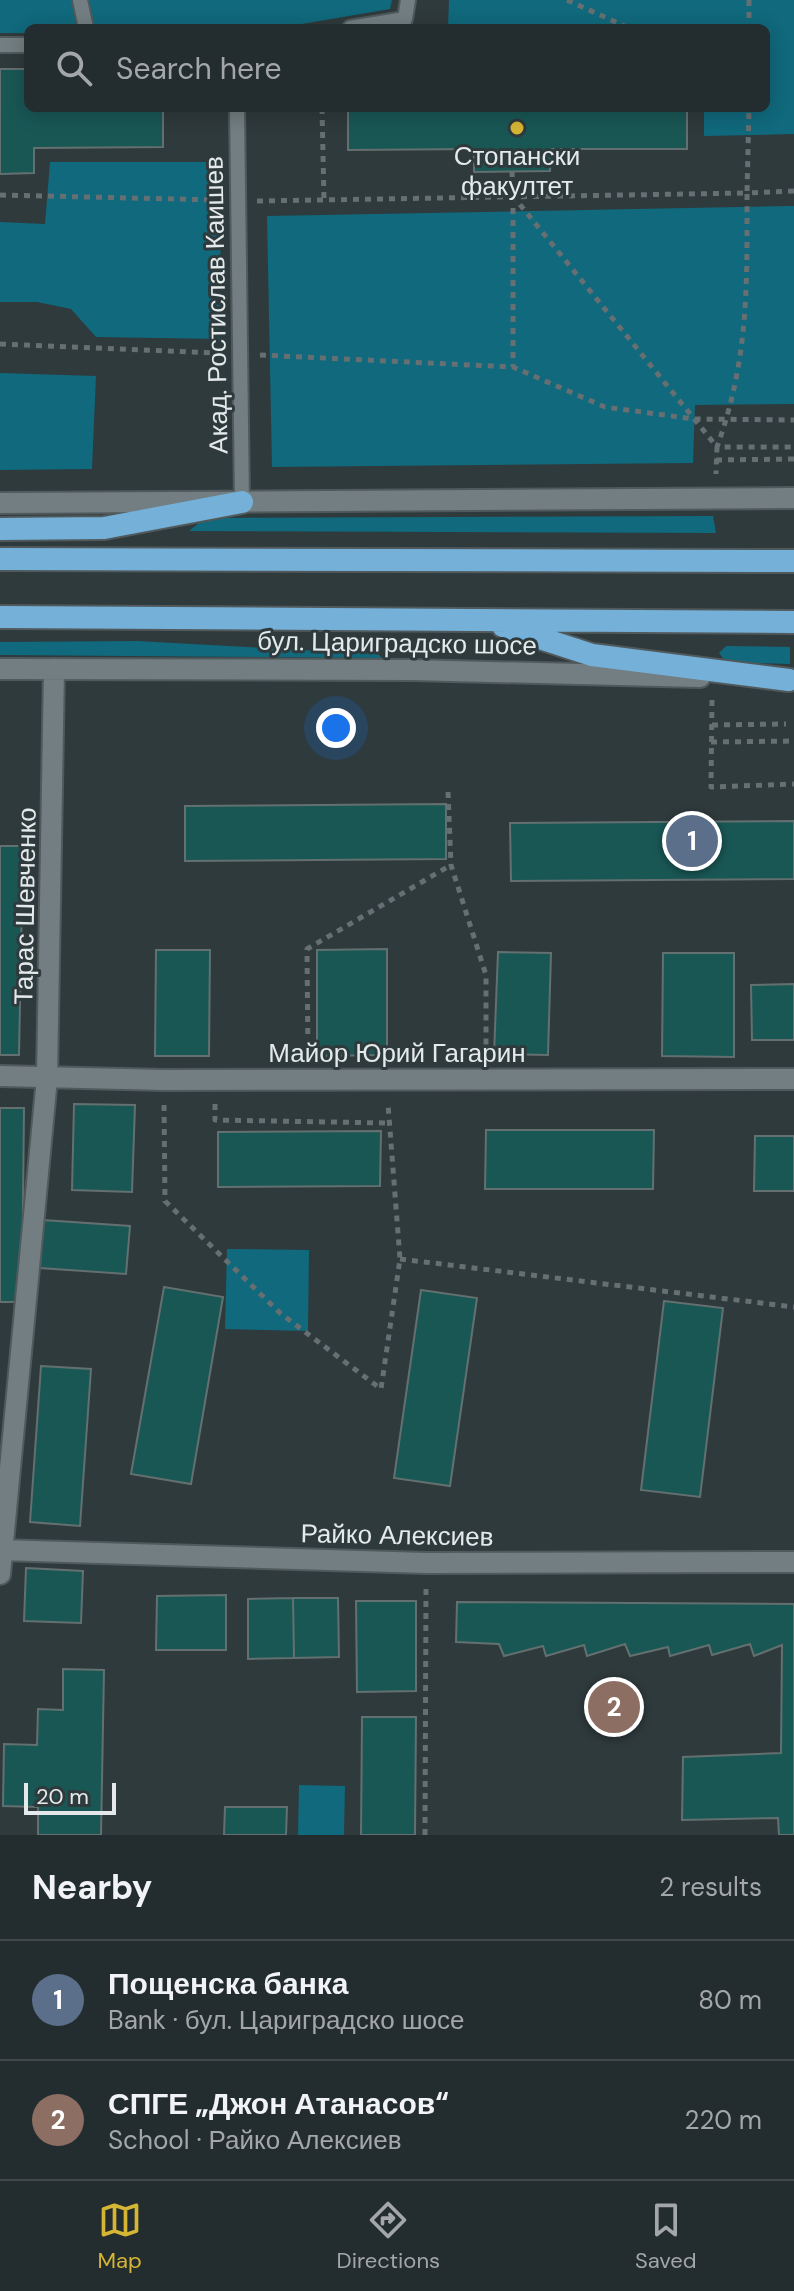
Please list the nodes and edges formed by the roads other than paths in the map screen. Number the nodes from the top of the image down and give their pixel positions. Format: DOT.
graph roads {
  1 [pos="80,0"];
  2 [pos="408,0"];
  3 [pos="85,24"];
  4 [pos="374,24"];
  5 [pos="0,45"];
  6 [pos="24,45"];
  7 [pos="237,112"];
  8 [pos="794,498"];
  9 [pos="242,502"];
  10 [pos="0,503"];
  11 [pos="0,529"];
  12 [pos="0,559"];
  13 [pos="794,561"];
  14 [pos="0,617"];
  15 [pos="482,620"];
  16 [pos="794,622"];
  17 [pos="0,669"];
  18 [pos="54,669"];
  19 [pos="792,680"];
  20 [pos="0,1076"];
  21 [pos="47,1078"];
  22 [pos="794,1079"];
  23 [pos="2,1550"];
  24 [pos="794,1562"];
  25 [pos="0,1574"];
  1 -- 3 [label="lane"];
  2 -- 4 [label="lane"];
  5 -- 6 [label="lane"];
  7 -- 9 [label="lane, Акад. Ростислав Каишев"];
  8 -- 9 [label="street"];
  9 -- 10 [label="street"];
  9 -- 11 [label="highway"];
  12 -- 13 [label="highway"];
  14 -- 15 [label="highway, бул. Цариградско шосе"];
  15 -- 16 [label="highway, бул. Цариградско шосе"];
  15 -- 19 [label="highway"];
  17 -- 18 [label="street, бул. Цариградско шосе"];
  18 -- 19 [label="street, бул. Цариградско шосе"];
  18 -- 21 [label="street, Тарас Шевченко"];
  20 -- 21 [label="street, Майор Юрий Гагарин"];
  21 -- 22 [label="street, Майор Юрий Гагарин"];
  21 -- 23 [label="street, Тарас Шевченко"];
  23 -- 24 [label="street, Райко Алексиев"];
  23 -- 25 [label="street, Тарас Шевченко"];
}
